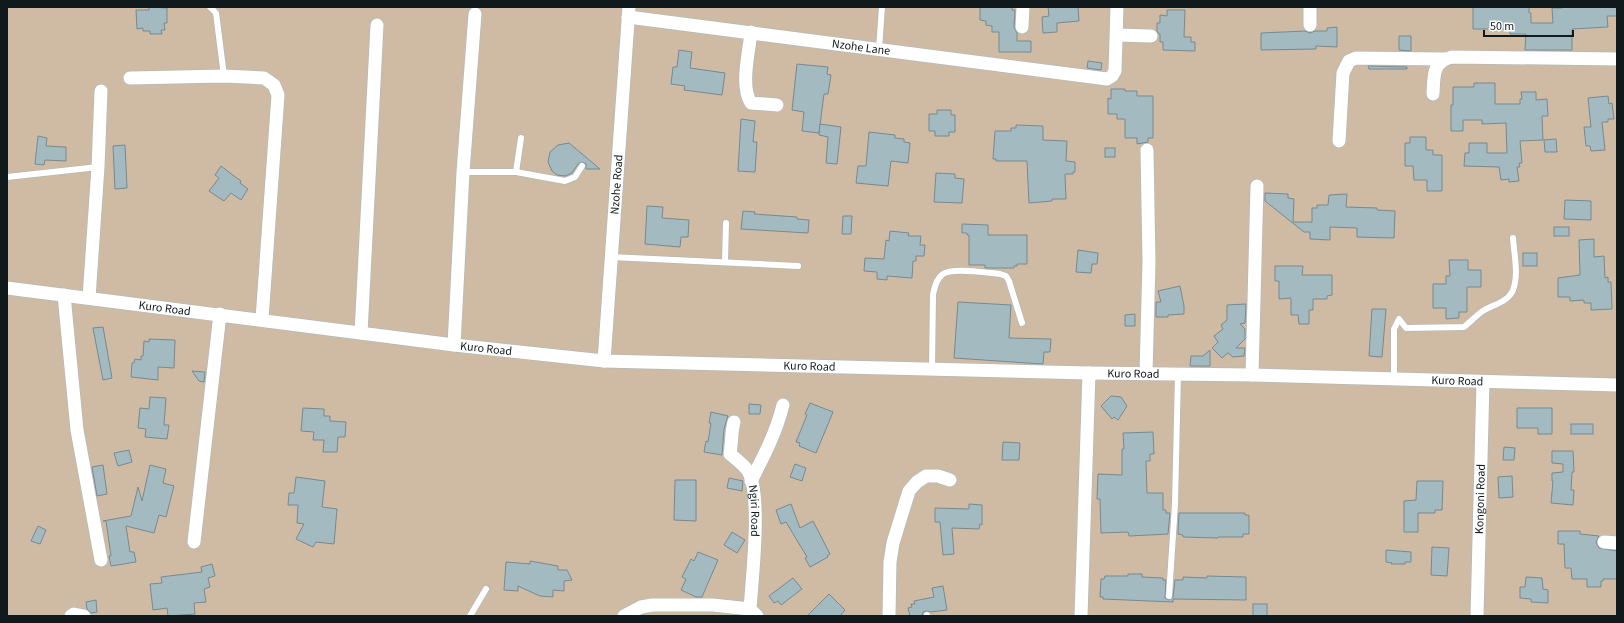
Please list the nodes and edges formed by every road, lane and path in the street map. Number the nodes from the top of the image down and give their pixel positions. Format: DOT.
graph roads {
  1 [pos="210,7"];
  2 [pos="882,7"];
  3 [pos="1023,7"];
  4 [pos="1117,7"];
  5 [pos="1310,7"];
  6 [pos="628,12"];
  7 [pos="475,14"];
  8 [pos="378,25"];
  9 [pos="1310,25"];
  10 [pos="1022,27"];
  11 [pos="751,32"];
  12 [pos="1117,35"];
  13 [pos="1151,36"];
  14 [pos="879,49"];
  15 [pos="1445,59"];
  16 [pos="1617,59"];
  17 [pos="224,76"];
  18 [pos="130,78"];
  19 [pos="101,91"];
  20 [pos="1433,94"];
  21 [pos="777,105"];
  22 [pos="521,138"];
  23 [pos="1339,142"];
  24 [pos="1147,150"];
  25 [pos="582,166"];
  26 [pos="98,167"];
  27 [pos="463,172"];
  28 [pos="516,172"];
  29 [pos="7,177"];
  30 [pos="1257,186"];
  31 [pos="726,223"];
  32 [pos="1513,238"];
  33 [pos="611,257"];
  34 [pos="725,262"];
  35 [pos="798,266"];
  36 [pos="7,288"];
  37 [pos="64,295"];
  38 [pos="89,298"];
  39 [pos="220,314"];
  40 [pos="262,319"];
  41 [pos="1022,323"];
  42 [pos="361,333"];
  43 [pos="454,345"];
  44 [pos="604,361"];
  45 [pos="932,370"];
  46 [pos="1089,373"];
  47 [pos="1146,373"];
  48 [pos="1178,374"];
  49 [pos="1252,375"];
  50 [pos="1394,380"];
  51 [pos="1483,382"];
  52 [pos="1617,385"];
  53 [pos="783,405"];
  54 [pos="734,422"];
  55 [pos="950,480"];
  56 [pos="751,481"];
  57 [pos="194,542"];
  58 [pos="1604,542"];
  59 [pos="1617,543"];
  60 [pos="101,560"];
  61 [pos="486,589"];
  62 [pos="1169,596"];
  63 [pos="753,612"];
  64 [pos="71,616"];
  65 [pos="84,616"];
  66 [pos="470,616"];
  67 [pos="624,616"];
  68 [pos="889,616"];
  69 [pos="1081,616"];
  70 [pos="1478,616"];
  1 -- 17 [label="lane"];
  2 -- 14 [label="lane"];
  3 -- 10 [label="street"];
  4 -- 12 [label="street, Nzohe Lane"];
  5 -- 9 [label="street"];
  6 -- 11 [label="street, Nzohe Lane"];
  6 -- 33 [label="street, Nzohe Road"];
  7 -- 27 [label="street"];
  8 -- 42 [label="street"];
  11 -- 14 [label="street, Nzohe Lane"];
  11 -- 21 [label="street"];
  12 -- 13 [label="street"];
  12 -- 14 [label="street, Nzohe Lane"];
  15 -- 16 [label="street"];
  15 -- 20 [label="street"];
  15 -- 23 [label="street"];
  17 -- 18 [label="street"];
  17 -- 40 [label="street"];
  19 -- 26 [label="street"];
  22 -- 28 [label="lane"];
  24 -- 47 [label="street"];
  25 -- 28 [label="lane"];
  26 -- 29 [label="lane"];
  26 -- 38 [label="street"];
  27 -- 28 [label="lane"];
  27 -- 43 [label="street"];
  30 -- 49 [label="street"];
  31 -- 34 [label="lane"];
  32 -- 50 [label="lane"];
  33 -- 34 [label="lane"];
  33 -- 44 [label="street, Nzohe Road"];
  34 -- 35 [label="lane"];
  36 -- 37 [label="street, Kuro Road"];
  37 -- 38 [label="street, Kuro Road"];
  37 -- 60 [label="street"];
  38 -- 39 [label="street, Kuro Road"];
  39 -- 40 [label="street, Kuro Road"];
  39 -- 57 [label="street"];
  40 -- 42 [label="street, Kuro Road"];
  41 -- 45 [label="lane"];
  42 -- 43 [label="street, Kuro Road"];
  43 -- 44 [label="street, Kuro Road"];
  44 -- 45 [label="street, Kuro Road"];
  45 -- 46 [label="street, Kuro Road"];
  46 -- 47 [label="street, Kuro Road"];
  46 -- 69 [label="street"];
  47 -- 48 [label="street, Kuro Road"];
  48 -- 49 [label="street, Kuro Road"];
  48 -- 62 [label="lane"];
  49 -- 50 [label="street, Kuro Road"];
  50 -- 51 [label="street, Kuro Road"];
  51 -- 52 [label="street, Kuro Road"];
  51 -- 70 [label="street, Kongoni Road"];
  53 -- 56 [label="street"];
  54 -- 56 [label="street, Ngiri Road"];
  55 -- 68 [label="street"];
  56 -- 63 [label="street, Ngiri Road"];
  58 -- 59 [label="street"];
  61 -- 66 [label="lane"];
  63 -- 67 [label="street, Ngiri Road"];
  64 -- 65 [label="street"];
}
